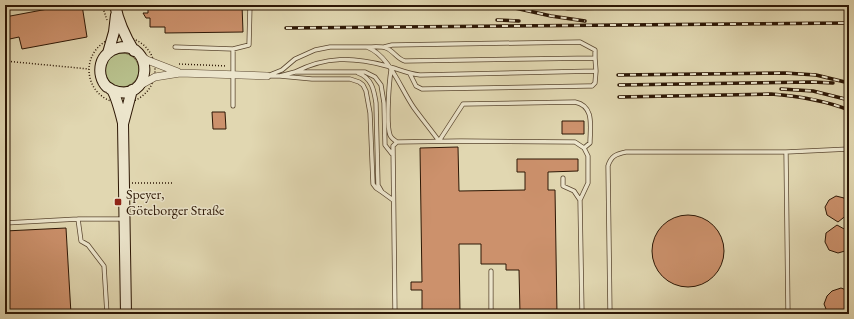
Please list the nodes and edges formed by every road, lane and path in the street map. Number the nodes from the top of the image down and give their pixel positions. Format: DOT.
graph roads {
  1 [pos="102,5"];
  2 [pos="250,5"];
  3 [pos="552,5"];
  4 [pos="734,5"];
  5 [pos="846,5"];
  6 [pos="849,6"];
  7 [pos="115,8"];
  8 [pos="107,25"];
  9 [pos="126,36"];
  10 [pos="107,38"];
  11 [pos="175,47"];
  12 [pos="383,47"];
  13 [pos="367,48"];
  14 [pos="233,49"];
  15 [pos="108,53"];
  16 [pos="137,53"];
  17 [pos="153,56"];
  18 [pos="595,58"];
  19 [pos="156,60"];
  20 [pos="5,62"];
  21 [pos="177,64"];
  22 [pos="232,66"];
  23 [pos="89,68"];
  24 [pos="390,68"];
  25 [pos="596,71"];
  26 [pos="294,72"];
  27 [pos="354,72"];
  28 [pos="180,73"];
  29 [pos="233,74"];
  30 [pos="410,74"];
  31 [pos="267,76"];
  32 [pos="280,76"];
  33 [pos="155,77"];
  34 [pos="136,88"];
  35 [pos="112,90"];
  36 [pos="129,102"];
  37 [pos="117,103"];
  38 [pos="233,106"];
  39 [pos="124,124"];
  40 [pos="439,141"];
  41 [pos="397,142"];
  42 [pos="584,148"];
  43 [pos="849,149"];
  44 [pos="786,152"];
  45 [pos="392,154"];
  46 [pos="563,178"];
  47 [pos="136,183"];
  48 [pos="173,183"];
  49 [pos="382,192"];
  50 [pos="393,200"];
  51 [pos="580,200"];
  52 [pos="78,219"];
  53 [pos="125,219"];
  54 [pos="5,223"];
  55 [pos="491,271"];
  56 [pos="107,314"];
  57 [pos="126,314"];
  58 [pos="395,314"];
  59 [pos="491,314"];
  60 [pos="582,314"];
  61 [pos="610,314"];
  62 [pos="788,314"];
  1 -- 8 [label="path"];
  2 -- 14 [label="lane"];
  3 -- 4 [label="lane"];
  5 -- 6 [label="lane"];
  7 -- 9 [label="street"];
  7 -- 10 [label="street"];
  9 -- 10 [label="path"];
  9 -- 16 [label="street"];
  9 -- 17 [label="path"];
  10 -- 15 [label="street"];
  10 -- 23 [label="path"];
  11 -- 14 [label="lane"];
  12 -- 13 [label="lane"];
  12 -- 18 [label="lane"];
  12 -- 18 [label="lane"];
  13 -- 24 [label="lane"];
  13 -- 31 [label="lane"];
  14 -- 22 [label="lane"];
  15 -- 16 [label="street"];
  15 -- 35 [label="street"];
  16 -- 19 [label="street"];
  16 -- 34 [label="street"];
  17 -- 19 [label="path"];
  17 -- 19 [label="path"];
  18 -- 25 [label="lane"];
  19 -- 28 [label="street"];
  19 -- 33 [label="path"];
  20 -- 23 [label="path"];
  21 -- 22 [label="path"];
  22 -- 29 [label="lane"];
  23 -- 37 [label="path"];
  24 -- 26 [label="lane"];
  24 -- 30 [label="lane"];
  24 -- 40 [label="lane"];
  24 -- 41 [label="lane"];
  25 -- 30 [label="lane"];
  25 -- 30 [label="lane"];
  26 -- 27 [label="lane"];
  26 -- 32 [label="lane"];
  27 -- 45 [label="lane"];
  27 -- 49 [label="lane"];
  28 -- 29 [label="street"];
  28 -- 33 [label="street"];
  29 -- 31 [label="street"];
  29 -- 38 [label="lane"];
  31 -- 32 [label="lane"];
  32 -- 49 [label="lane"];
  33 -- 34 [label="street"];
  33 -- 36 [label="path"];
  34 -- 35 [label="street"];
  34 -- 36 [label="street"];
  35 -- 37 [label="street"];
  36 -- 37 [label="path"];
  36 -- 39 [label="street"];
  37 -- 39 [label="street"];
  39 -- 53 [label="street"];
  40 -- 41 [label="lane"];
  40 -- 42 [label="lane"];
  40 -- 42 [label="lane"];
  41 -- 45 [label="lane"];
  42 -- 51 [label="lane"];
  43 -- 44 [label="lane"];
  44 -- 61 [label="lane"];
  44 -- 62 [label="lane"];
  45 -- 50 [label="lane"];
  46 -- 51 [label="lane"];
  47 -- 48 [label="path"];
  49 -- 50 [label="lane"];
  50 -- 58 [label="lane"];
  51 -- 60 [label="lane"];
  52 -- 53 [label="lane"];
  52 -- 54 [label="lane"];
  52 -- 56 [label="lane"];
  53 -- 57 [label="street"];
  55 -- 59 [label="lane"];
}
